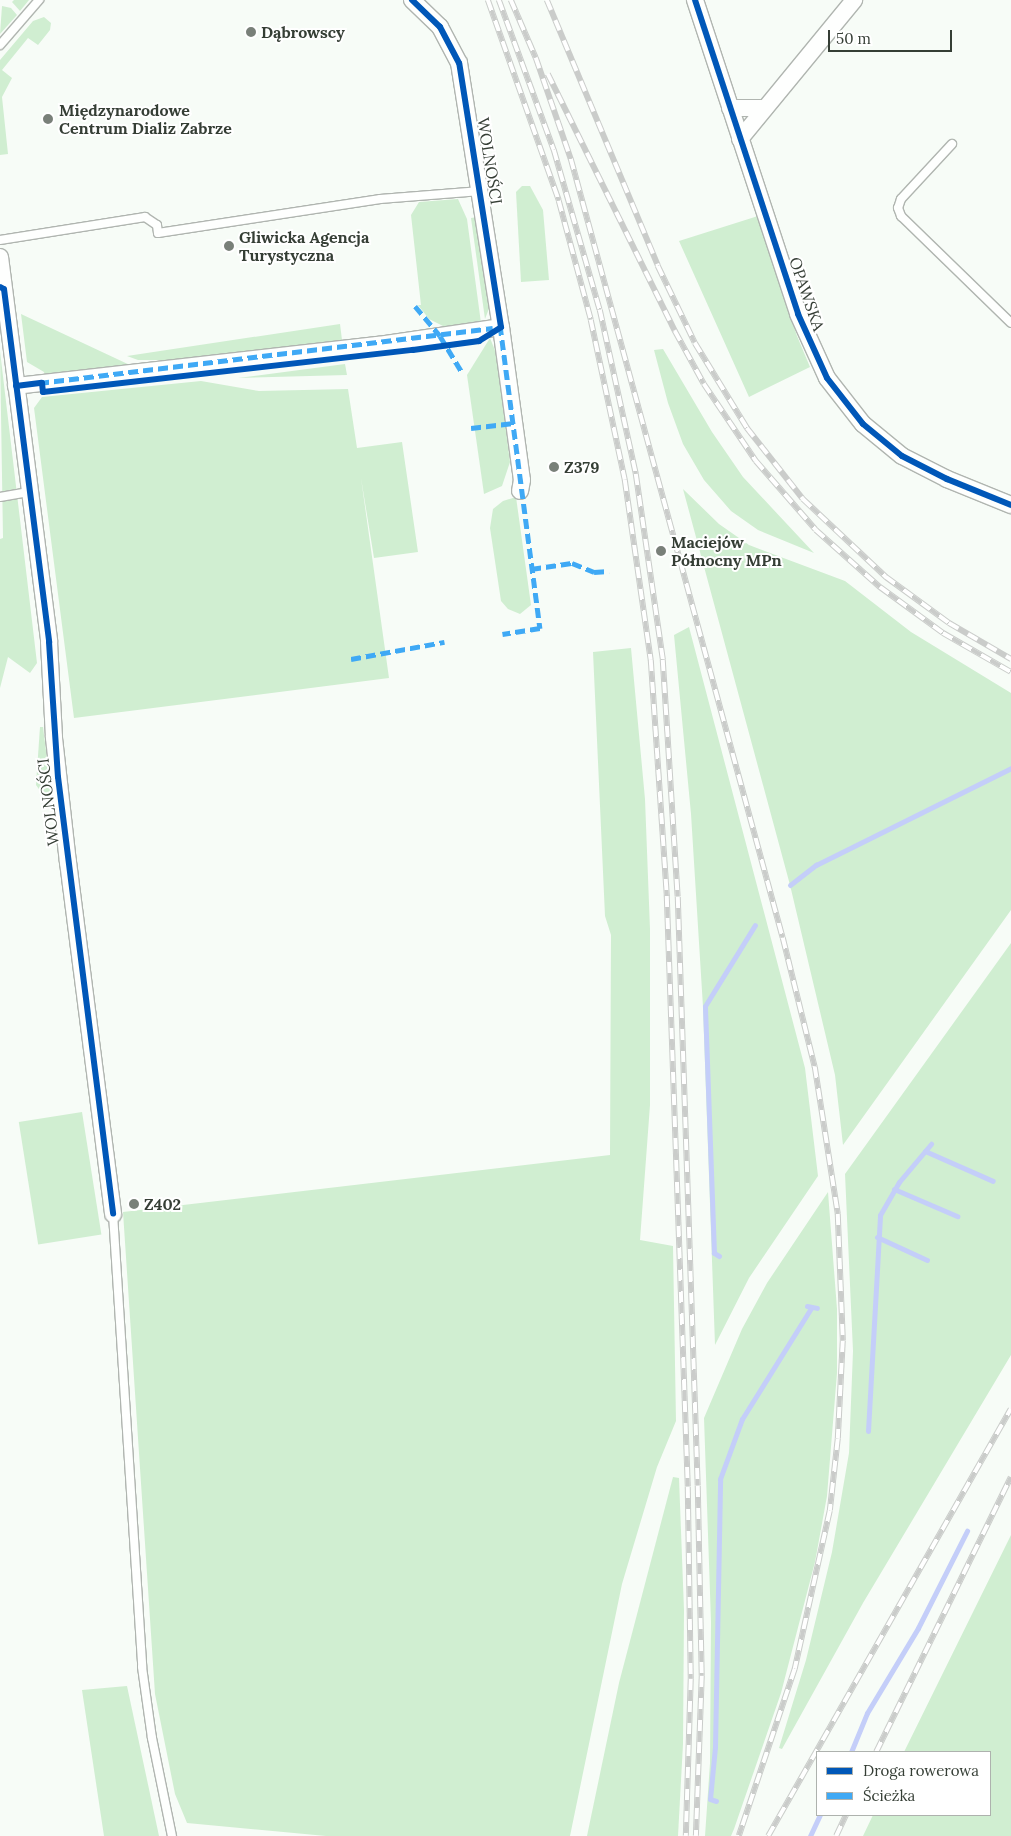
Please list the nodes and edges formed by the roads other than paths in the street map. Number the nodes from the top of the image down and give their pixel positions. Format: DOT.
graph roads {
  1 [pos="38,0"];
  2 [pos="412,0"];
  3 [pos="694,0"];
  4 [pos="854,0"];
  5 [pos="0,45"];
  6 [pos="730,108"];
  7 [pos="765,108"];
  8 [pos="740,139"];
  9 [pos="952,144"];
  10 [pos="481,191"];
  11 [pos="0,240"];
  12 [pos="0,257"];
  13 [pos="1011,323"];
  14 [pos="501,327"];
  15 [pos="16,386"];
  16 [pos="520,491"];
  17 [pos="29,492"];
  18 [pos="0,497"];
  19 [pos="1011,505"];
  20 [pos="113,1214"];
  21 [pos="172,1836"];
  1 -- 5 [label="lane"];
  2 -- 10 [label="street, WOLNOŚCI"];
  3 -- 6 [label="street, OPAWSKA"];
  4 -- 7 [label="street"];
  6 -- 7 [label="street"];
  6 -- 8 [label="street, OPAWSKA"];
  7 -- 8 [label="street"];
  8 -- 19 [label="street, OPAWSKA"];
  9 -- 13 [label="lane"];
  10 -- 11 [label="lane"];
  10 -- 14 [label="street, WOLNOŚCI"];
  12 -- 15 [label="street, WOLNOŚCI"];
  14 -- 15 [label="street"];
  14 -- 16 [label="street, WOLNOŚCI"];
  15 -- 17 [label="street, WOLNOŚCI"];
  17 -- 18 [label="lane"];
  17 -- 20 [label="street, WOLNOŚCI"];
  20 -- 21 [label="lane"];
}
